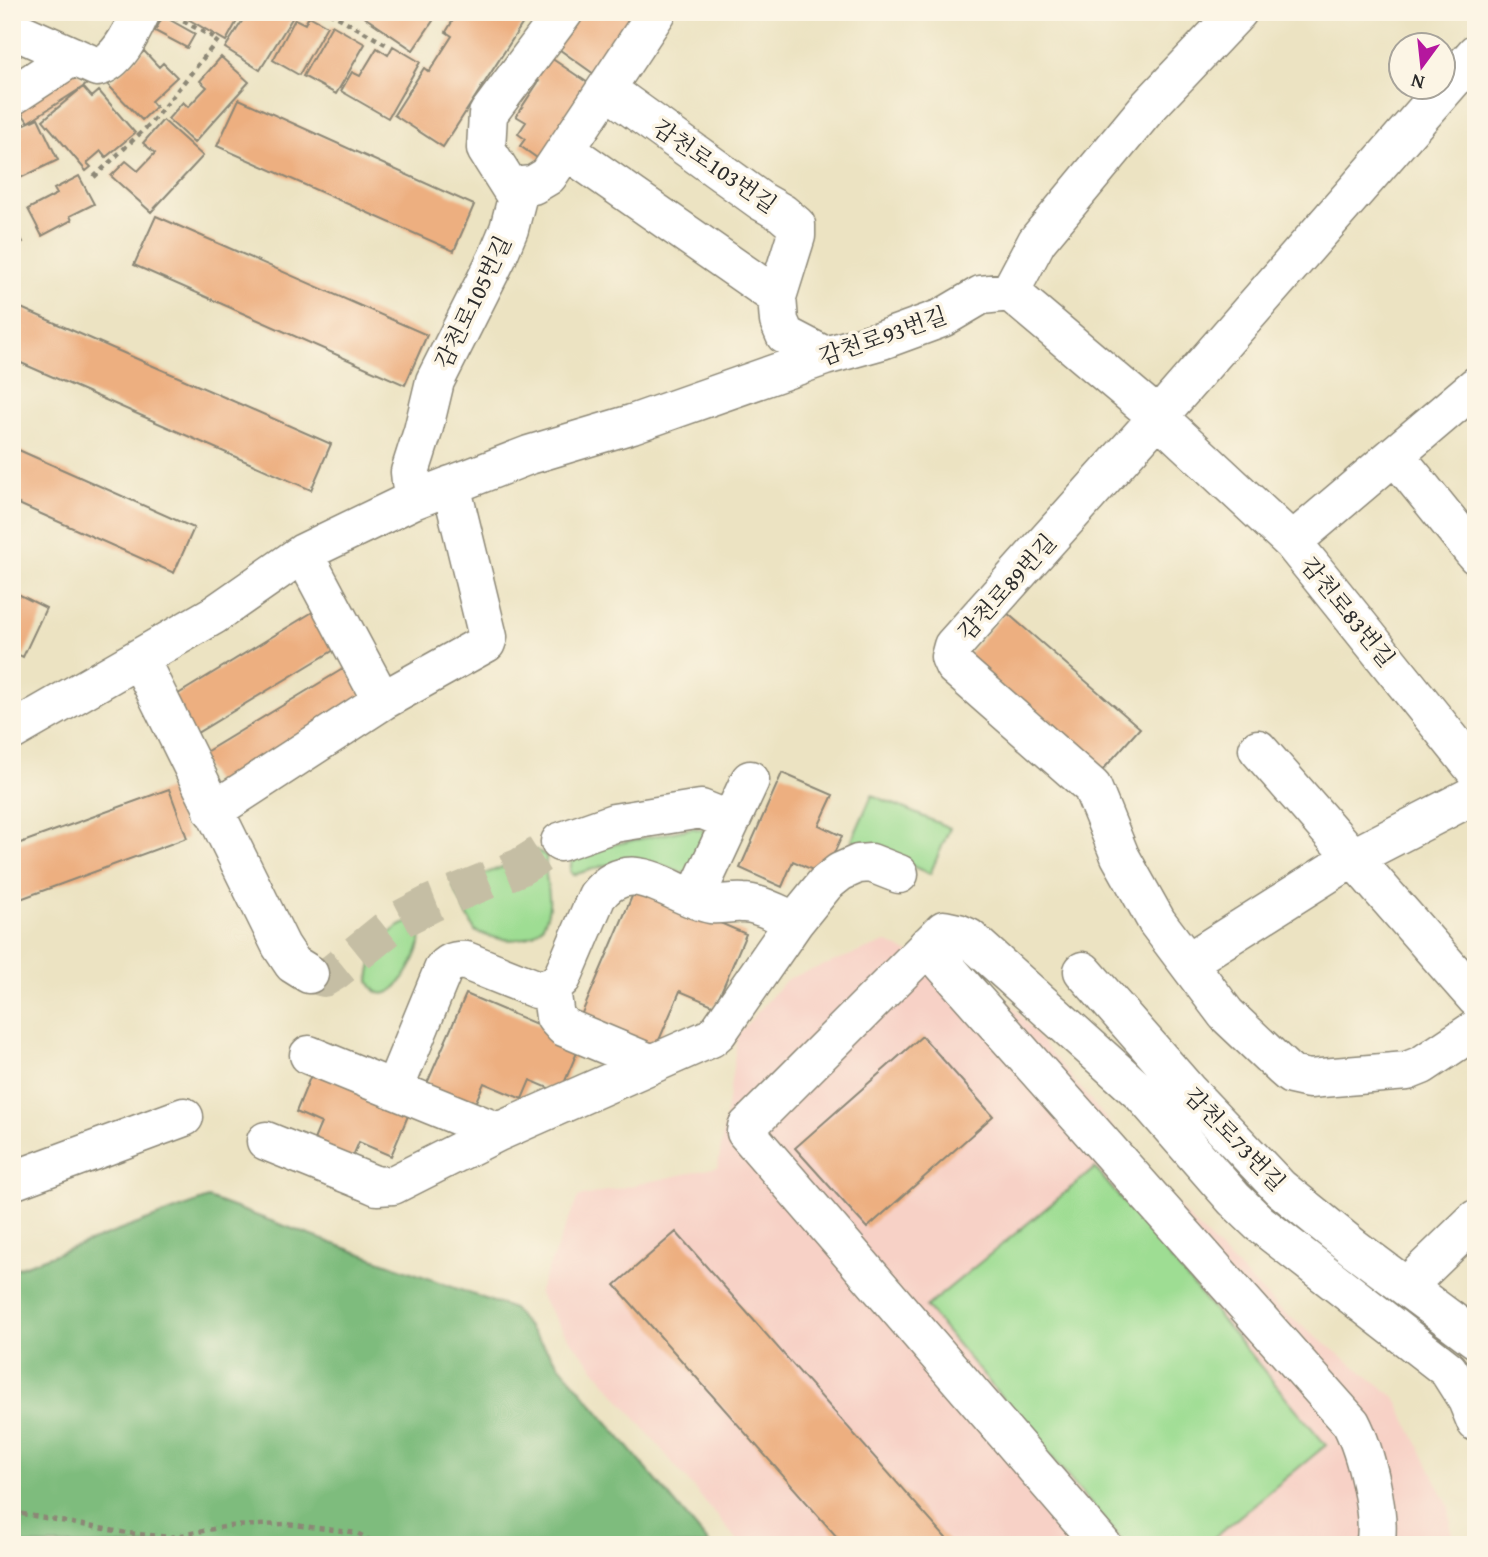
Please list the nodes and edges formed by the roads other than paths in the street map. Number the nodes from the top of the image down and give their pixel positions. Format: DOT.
graph roads {
  1 [pos="141,12"];
  2 [pos="564,12"];
  3 [pos="657,12"];
  4 [pos="1238,12"];
  5 [pos="12,29"];
  6 [pos="1476,53"];
  7 [pos="90,60"];
  8 [pos="606,89"];
  9 [pos="12,96"];
  10 [pos="566,150"];
  11 [pos="511,187"];
  12 [pos="1010,292"];
  13 [pos="777,297"];
  14 [pos="825,356"];
  15 [pos="1476,386"];
  16 [pos="1158,417"];
  17 [pos="1395,455"];
  18 [pos="452,485"];
  19 [pos="413,500"];
  20 [pos="1292,542"];
  21 [pos="303,553"];
  22 [pos="1476,555"];
  23 [pos="139,659"];
  24 [pos="382,701"];
  25 [pos="12,731"];
  26 [pos="1258,749"];
  27 [pos="1476,771"];
  28 [pos="750,780"];
  29 [pos="1476,794"];
  30 [pos="214,811"];
  31 [pos="731,821"];
  32 [pos="560,842"];
  33 [pos="1354,857"];
  34 [pos="899,874"];
  35 [pos="695,898"];
  36 [pos="794,921"];
  37 [pos="927,946"];
  38 [pos="1188,962"];
  39 [pos="1083,971"];
  40 [pos="309,974"];
  41 [pos="551,988"];
  42 [pos="1476,998"];
  43 [pos="1476,1029"];
  44 [pos="309,1055"];
  45 [pos="652,1064"];
  46 [pos="394,1089"];
  47 [pos="184,1117"];
  48 [pos="498,1132"];
  49 [pos="266,1141"];
  50 [pos="12,1181"];
  51 [pos="1476,1219"];
  52 [pos="1407,1286"];
  53 [pos="1476,1339"];
  54 [pos="1476,1422"];
  55 [pos="1102,1545"];
  56 [pos="1375,1545"];
  1 -- 7 [label="street"];
  2 -- 11 [label="street"];
  3 -- 8 [label="street"];
  4 -- 12 [label="street"];
  5 -- 7 [label="street"];
  6 -- 16 [label="street, 감천로89번길"];
  7 -- 9 [label="street"];
  8 -- 10 [label="street"];
  8 -- 13 [label="street, 감천로103번길"];
  10 -- 11 [label="street"];
  10 -- 13 [label="street"];
  11 -- 19 [label="street, 감천로105번길"];
  12 -- 14 [label="street, 감천로93번길"];
  12 -- 16 [label="street"];
  13 -- 14 [label="street, 감천로103번길"];
  14 -- 18 [label="street, 감천로93번길"];
  15 -- 17 [label="street, 감천로83번길"];
  16 -- 20 [label="street"];
  16 -- 38 [label="street, 감천로89번길"];
  17 -- 20 [label="street, 감천로83번길"];
  17 -- 22 [label="street"];
  18 -- 19 [label="street, 감천로93번길"];
  18 -- 24 [label="street"];
  19 -- 21 [label="street"];
  20 -- 27 [label="street, 감천로83번길"];
  21 -- 23 [label="street"];
  21 -- 24 [label="street"];
  23 -- 25 [label="street"];
  23 -- 30 [label="street"];
  24 -- 30 [label="street"];
  26 -- 33 [label="street"];
  28 -- 31 [label="street"];
  29 -- 33 [label="street"];
  30 -- 40 [label="street"];
  31 -- 32 [label="street"];
  31 -- 35 [label="street"];
  33 -- 38 [label="street"];
  33 -- 42 [label="street"];
  34 -- 36 [label="street"];
  35 -- 36 [label="street"];
  35 -- 41 [label="street"];
  36 -- 45 [label="street"];
  37 -- 54 [label="street"];
  37 -- 55 [label="street"];
  37 -- 56 [label="street"];
  38 -- 43 [label="street, 감천로89번길"];
  39 -- 52 [label="street, 감천로73번길"];
  41 -- 45 [label="street"];
  41 -- 46 [label="street"];
  44 -- 46 [label="street"];
  45 -- 48 [label="street"];
  46 -- 48 [label="street"];
  47 -- 50 [label="street"];
  48 -- 49 [label="street"];
  51 -- 52 [label="street"];
  52 -- 53 [label="street, 감천로73번길"];
}
